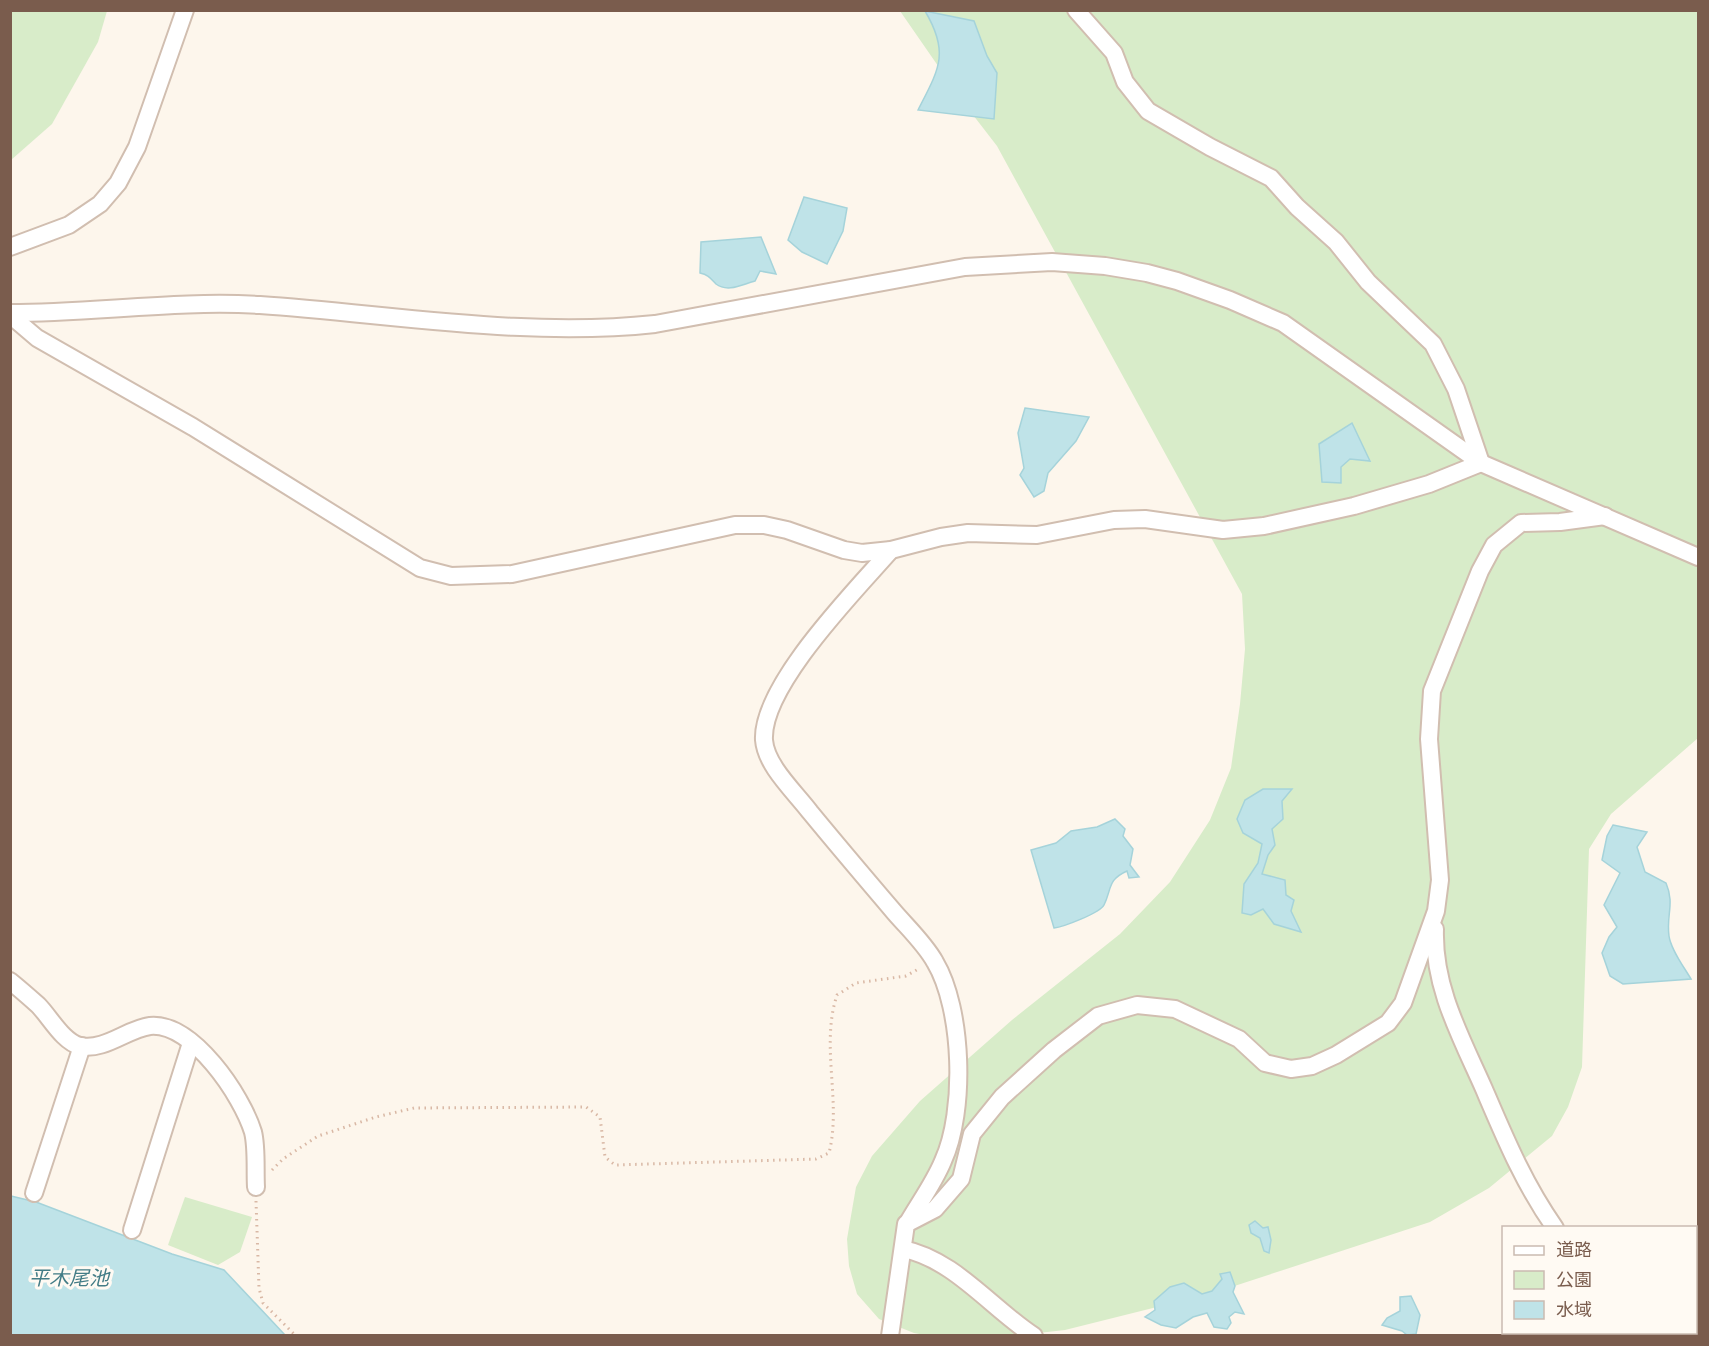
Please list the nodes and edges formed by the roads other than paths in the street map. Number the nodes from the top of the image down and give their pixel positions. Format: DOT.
graph roads {
  1 [pos="185,10"];
  2 [pos="1076,10"];
  3 [pos="10,247"];
  4 [pos="10,314"];
  5 [pos="1481,463"];
  6 [pos="1605,516"];
  7 [pos="891,550"];
  8 [pos="1698,557"];
  9 [pos="1436,911"];
  10 [pos="10,981"];
  11 [pos="191,1043"];
  12 [pos="82,1046"];
  13 [pos="256,1187"];
  14 [pos="34,1193"];
  15 [pos="906,1224"];
  16 [pos="1554,1226"];
  17 [pos="132,1230"];
  18 [pos="903,1249"];
  19 [pos="890,1335"];
  20 [pos="1034,1335"];
  1 -- 3 [label="street"];
  2 -- 5 [label="street"];
  4 -- 5 [label="street"];
  4 -- 7 [label="street"];
  5 -- 6 [label="street"];
  5 -- 7 [label="street"];
  6 -- 8 [label="street"];
  6 -- 9 [label="street"];
  7 -- 15 [label="street"];
  9 -- 15 [label="street"];
  9 -- 16 [label="street"];
  10 -- 12 [label="street"];
  11 -- 12 [label="street"];
  11 -- 13 [label="street"];
  11 -- 17 [label="street"];
  12 -- 14 [label="street"];
  15 -- 18 [label="street"];
  18 -- 19 [label="street"];
  18 -- 20 [label="street"];
}
